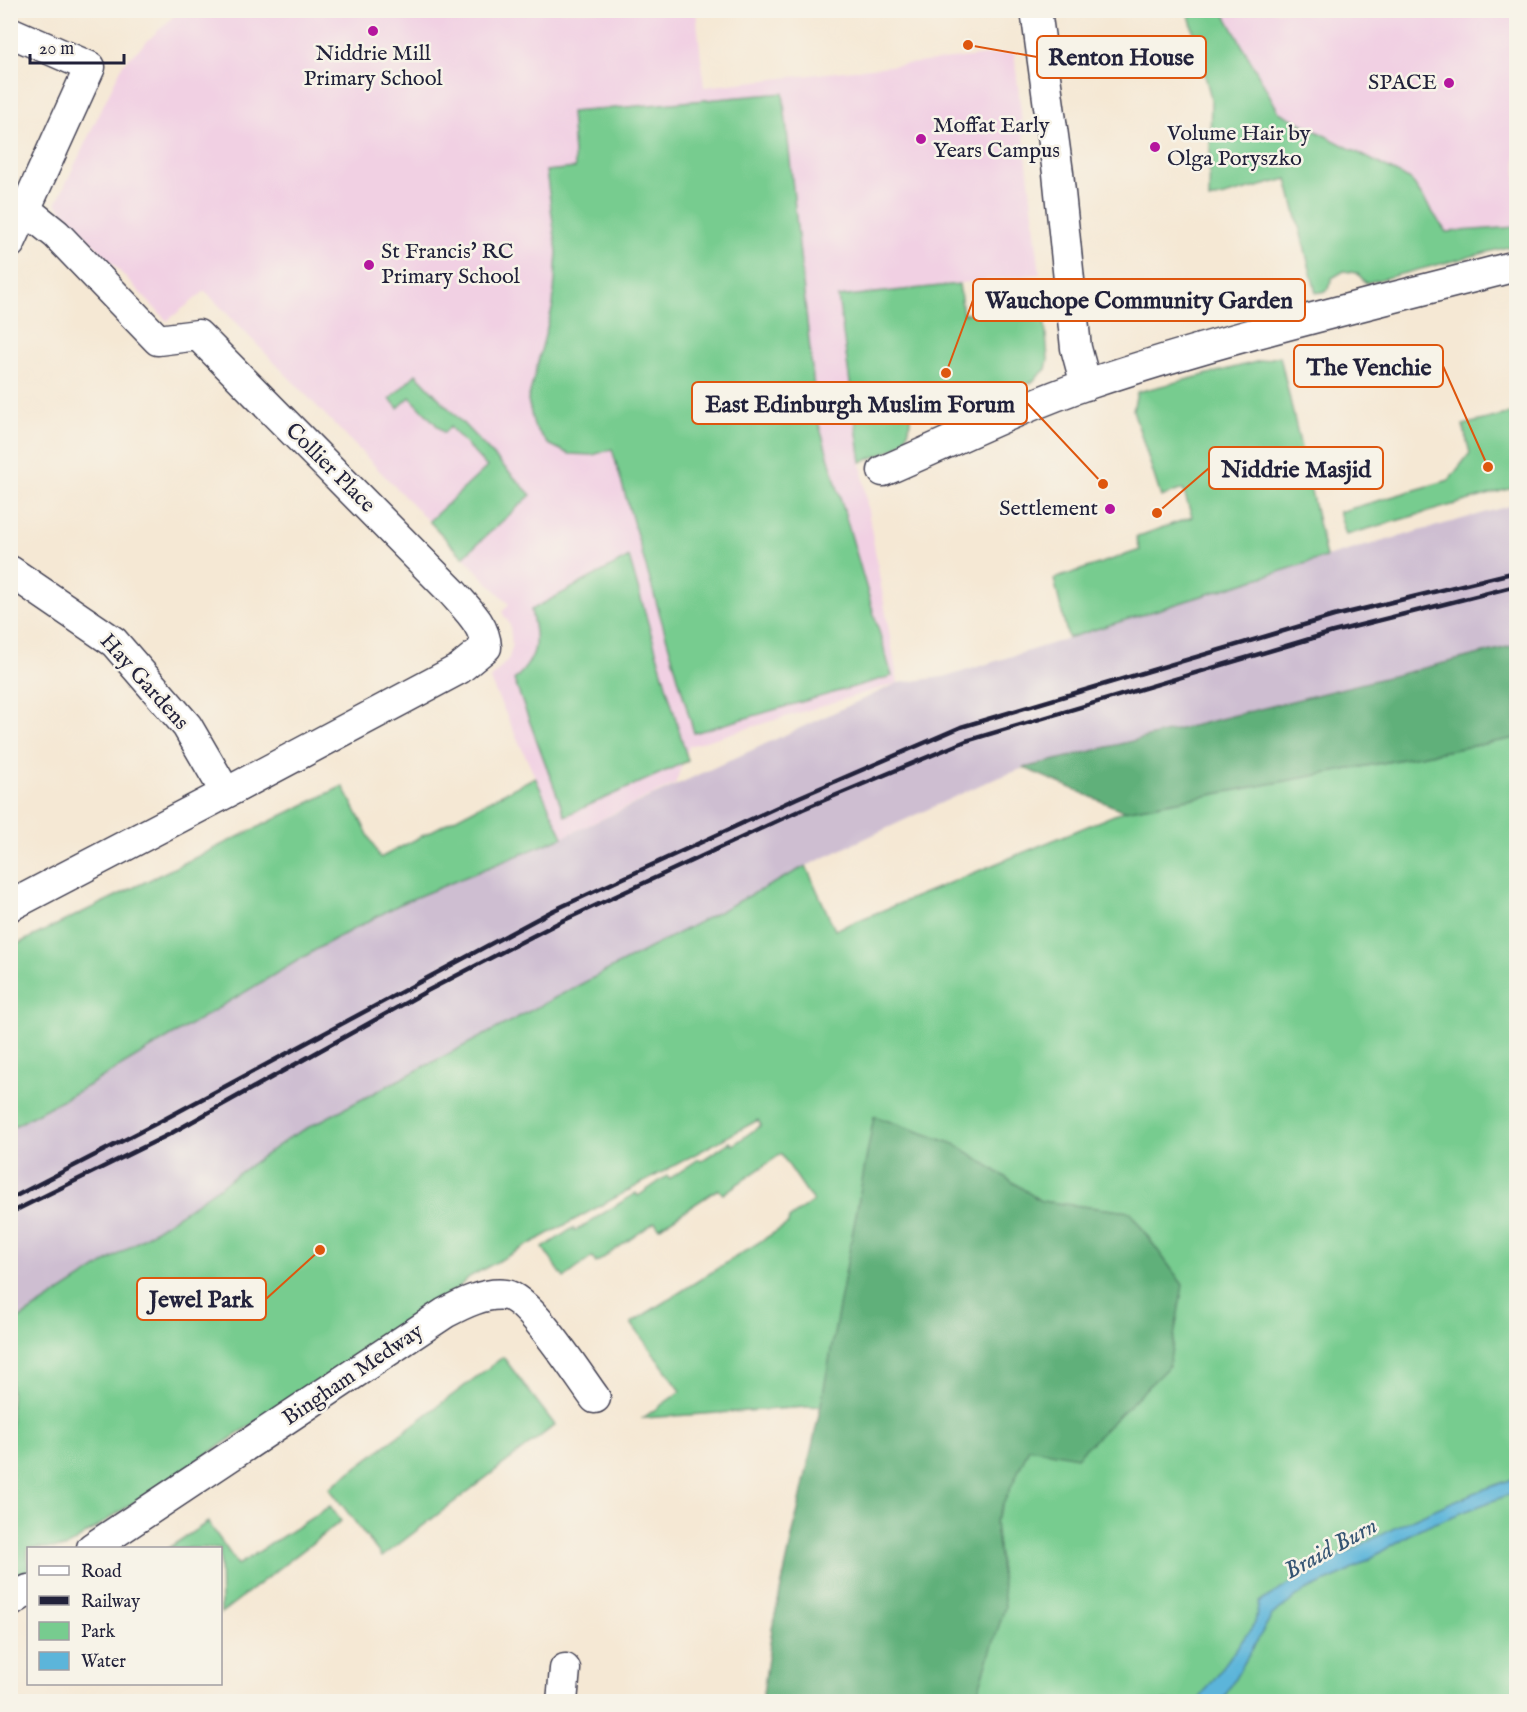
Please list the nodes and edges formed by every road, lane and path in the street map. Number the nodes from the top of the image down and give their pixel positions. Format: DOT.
graph roads {
  1 [pos="1036,10"];
  2 [pos="10,32"];
  3 [pos="26,210"];
  4 [pos="10,243"];
  5 [pos="1516,266"];
  6 [pos="1086,385"];
  7 [pos="883,471"];
  8 [pos="10,571"];
  9 [pos="226,793"];
  10 [pos="10,906"];
  11 [pos="595,1398"];
  12 [pos="94,1547"];
  13 [pos="27,1591"];
  14 [pos="10,1602"];
  15 [pos="565,1669"];
  16 [pos="562,1701"];
  1 -- 6 [label="street"];
  2 -- 3 [label="street"];
  3 -- 4 [label="street"];
  3 -- 9 [label="street, Collier Place"];
  5 -- 6 [label="street"];
  6 -- 7 [label="street"];
  8 -- 9 [label="street, Hay Gardens"];
  9 -- 10 [label="street"];
  11 -- 12 [label="street, Bingham Medway"];
  13 -- 14 [label="street"];
  15 -- 16 [label="street"];
}
